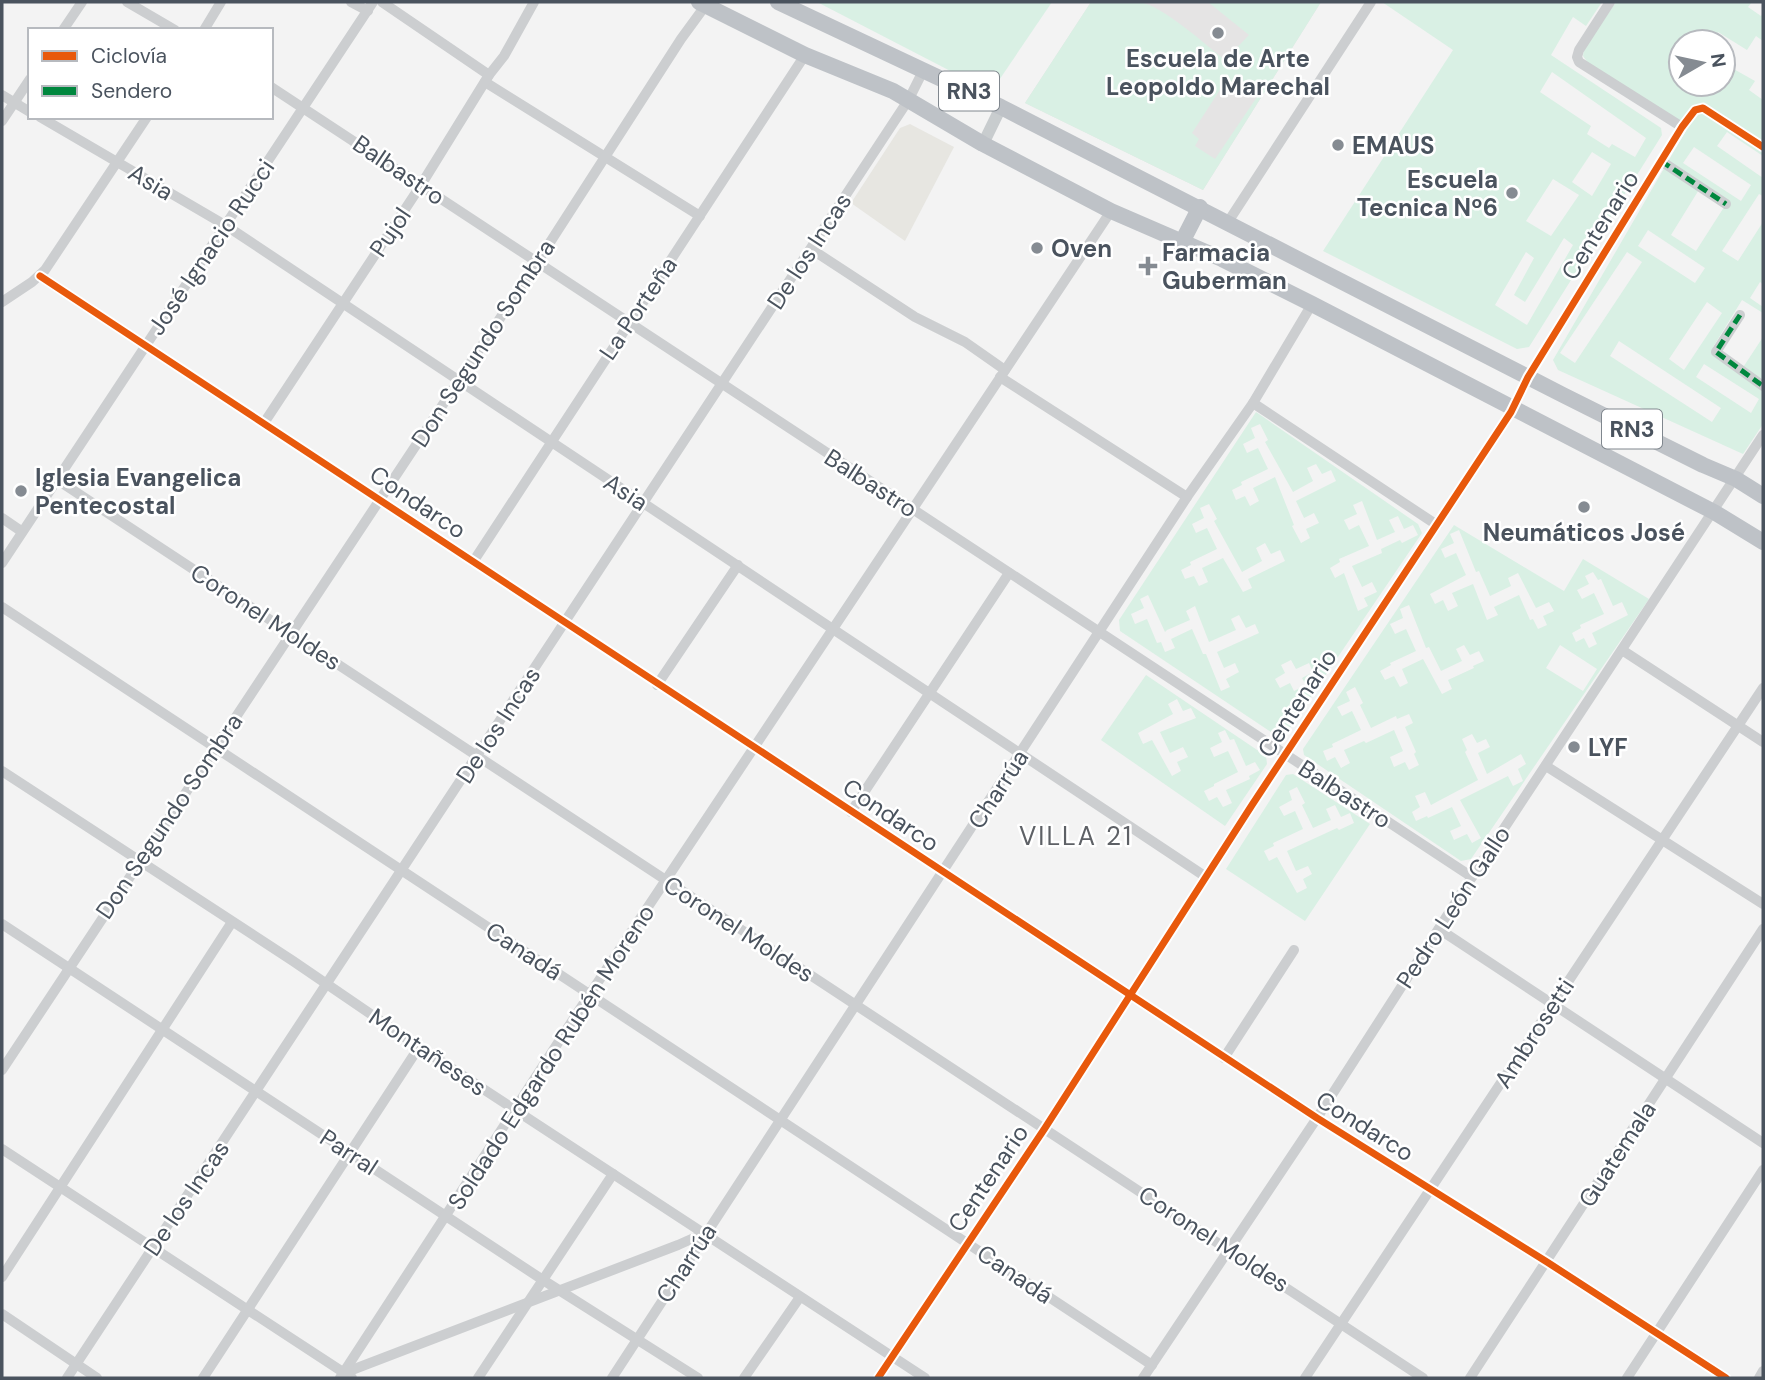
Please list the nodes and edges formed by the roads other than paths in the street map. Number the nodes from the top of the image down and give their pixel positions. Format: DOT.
graph roads {
  1 [pos="82,2"];
  2 [pos="127,2"];
  3 [pos="221,2"];
  4 [pos="351,2"];
  5 [pos="382,2"];
  6 [pos="534,2"];
  7 [pos="778,2"];
  8 [pos="1371,2"];
  9 [pos="1610,2"];
  10 [pos="705,3"];
  11 [pos="370,6"];
  12 [pos="64,28"];
  13 [pos="172,28"];
  14 [pos="205,28"];
  15 [pos="805,55"];
  16 [pos="924,69"];
  17 [pos="487,78"];
  18 [pos="28,82"];
  19 [pos="273,88"];
  20 [pos="2,96"];
  21 [pos="909,99"];
  22 [pos="14,103"];
  23 [pos="304,107"];
  24 [pos="1001,107"];
  25 [pos="28,111"];
  26 [pos="43,119"];
  27 [pos="146,119"];
  28 [pos="2,121"];
  29 [pos="1682,127"];
  30 [pos="984,144"];
  31 [pos="1763,146"];
  32 [pos="604,156"];
  33 [pos="1661,161"];
  34 [pos="118,162"];
  35 [pos="421,185"];
  36 [pos="1726,204"];
  37 [pos="1200,207"];
  38 [pos="1111,211"];
  39 [pos="700,216"];
  40 [pos="1228,222"];
  41 [pos="225,225"];
  42 [pos="1181,244"];
  43 [pos="811,249"];
  44 [pos="538,261"];
  45 [pos="40,276"];
  46 [pos="2,302"];
  47 [pos="343,303"];
  48 [pos="1312,304"];
  49 [pos="1740,316"];
  50 [pos="628,322"];
  51 [pos="145,346"];
  52 [pos="1003,374"];
  53 [pos="1528,377"];
  54 [pos="458,380"];
  55 [pos="723,384"];
  56 [pos="1763,386"];
  57 [pos="1253,403"];
  58 [pos="1514,408"];
  59 [pos="264,423"];
  60 [pos="1763,436"];
  61 [pos="550,442"];
  62 [pos="56,479"];
  63 [pos="1736,479"];
  64 [pos="1763,496"];
  65 [pos="1187,497"];
  66 [pos="380,500"];
  67 [pos="645,504"];
  68 [pos="912,509"];
  69 [pos="1714,512"];
  70 [pos="2,518"];
  71 [pos="1437,525"];
  72 [pos="21,531"];
  73 [pos="1763,542"];
  74 [pos="2,562"];
  75 [pos="473,562"];
  76 [pos="738,565"];
  77 [pos="1009,573"];
  78 [pos="2,607"];
  79 [pos="566,622"];
  80 [pos="834,629"];
  81 [pos="1100,632"];
  82 [pos="291,634"];
  83 [pos="1622,650"];
  84 [pos="657,685"];
  85 [pos="1763,688"];
  86 [pos="928,692"];
  87 [pos="1739,726"];
  88 [pos="1763,742"];
  89 [pos="214,748"];
  90 [pos="754,748"];
  91 [pos="1021,754"];
  92 [pos="1285,755"];
  93 [pos="479,756"];
  94 [pos="1546,766"];
  95 [pos="2,771"];
  96 [pos="851,812"];
  97 [pos="1663,840"];
  98 [pos="139,861"];
  99 [pos="402,871"];
  100 [pos="943,873"];
  101 [pos="1206,877"];
  102 [pos="1472,877"];
  103 [pos="667,882"];
  104 [pos="1763,904"];
  105 [pos="232,922"];
  106 [pos="2,924"];
  107 [pos="1439,929"];
  108 [pos="1763,929"];
  109 [pos="1293,950"];
  110 [pos="68,969"];
  111 [pos="326,984"];
  112 [pos="591,994"];
  113 [pos="1130,995"];
  114 [pos="1553,1004"];
  115 [pos="857,1005"];
  116 [pos="162,1030"];
  117 [pos="419,1047"];
  118 [pos="1224,1058"];
  119 [pos="2,1070"];
  120 [pos="1665,1079"];
  121 [pos="256,1092"];
  122 [pos="516,1110"];
  123 [pos="1317,1118"];
  124 [pos="780,1121"];
  125 [pos="1045,1128"];
  126 [pos="1763,1143"];
  127 [pos="2,1149"];
  128 [pos="350,1153"];
  129 [pos="1763,1170"];
  130 [pos="613,1174"];
  131 [pos="60,1186"];
  132 [pos="1431,1191"];
  133 [pos="446,1217"];
  134 [pos="705,1233"];
  135 [pos="968,1243"];
  136 [pos="153,1248"];
  137 [pos="1230,1250"];
  138 [pos="1547,1262"];
  139 [pos="2,1277"];
  140 [pos="543,1280"];
  141 [pos="559,1290"];
  142 [pos="800,1297"];
  143 [pos="530,1301"];
  144 [pos="247,1310"];
  145 [pos="2,1314"];
  146 [pos="1342,1324"];
  147 [pos="1657,1334"];
  148 [pos="637,1340"];
  149 [pos="892,1356"];
  150 [pos="76,1365"];
  151 [pos="1152,1365"];
  152 [pos="1763,1371"];
  153 [pos="345,1377"];
  154 [pos="67,1378"];
  155 [pos="97,1378"];
  156 [pos="202,1378"];
  157 [pos="478,1378"];
  158 [pos="612,1378"];
  159 [pos="698,1378"];
  160 [pos="744,1378"];
  161 [pos="878,1378"];
  162 [pos="925,1378"];
  163 [pos="1143,1378"];
  164 [pos="1306,1378"];
  165 [pos="1423,1378"];
  166 [pos="1470,1378"];
  167 [pos="1627,1378"];
  168 [pos="1726,1378"];
  169 [pos="1759,1378"];
  1 -- 12 [label="street"];
  2 -- 13 [label="street"];
  3 -- 14 [label="street"];
  4 -- 11 [label="street"];
  5 -- 17 [label="street"];
  6 -- 17 [label="street, Pujol"];
  7 -- 16 [label="highway, RN3"];
  8 -- 40 [label="street"];
  9 -- 29 [label="street"];
  10 -- 15 [label="highway, RN3"];
  10 -- 32 [label="street, Don Segundo Sombra"];
  11 -- 23 [label="street, José Ignacio Rucci"];
  15 -- 21 [label="highway, RN3"];
  15 -- 39 [label="street, La Porteña"];
  16 -- 21 [label="street, De los Incas"];
  16 -- 24 [label="highway, RN3"];
  17 -- 32 [label="street"];
  17 -- 35 [label="street, Pujol"];
  18 -- 22 [label="street"];
  19 -- 23 [label="street, Balbastro"];
  20 -- 22 [label="street"];
  21 -- 30 [label="highway, RN3"];
  21 -- 43 [label="street, De los Incas"];
  22 -- 25 [label="street"];
  22 -- 28 [label="street"];
  23 -- 35 [label="street, Balbastro"];
  23 -- 41 [label="street, José Ignacio Rucci"];
  24 -- 30 [label="main road"];
  24 -- 37 [label="highway, RN3"];
  26 -- 34 [label="street, Asia"];
  27 -- 34 [label="street"];
  29 -- 31 [label="street, Centenario"];
  29 -- 33 [label="street, Centenario"];
  30 -- 38 [label="highway, RN3"];
  32 -- 39 [label="street"];
  32 -- 44 [label="street, Don Segundo Sombra"];
  33 -- 36 [label="street"];
  33 -- 53 [label="street, Centenario"];
  34 -- 41 [label="street, Asia"];
  34 -- 45 [label="street"];
  35 -- 44 [label="street, Balbastro"];
  35 -- 47 [label="street, Pujol"];
  37 -- 40 [label="highway, RN3"];
  37 -- 42 [label="highway"];
  38 -- 42 [label="highway, RN3"];
  38 -- 52 [label="street, Soldado Edgardo Rubén Moreno"];
  39 -- 50 [label="street, La Porteña"];
  40 -- 53 [label="highway, RN3"];
  41 -- 47 [label="street, Asia"];
  41 -- 51 [label="street, José Ignacio Rucci"];
  42 -- 48 [label="highway, RN3"];
  43 -- 52 [label="street"];
  43 -- 55 [label="street, De los Incas"];
  44 -- 50 [label="street, Balbastro"];
  44 -- 54 [label="street, Don Segundo Sombra"];
  45 -- 46 [label="street"];
  45 -- 51 [label="street, Condarco"];
  47 -- 54 [label="street, Asia"];
  47 -- 59 [label="street, Pujol"];
  48 -- 57 [label="street, Charrúa"];
  48 -- 58 [label="highway, RN3"];
  49 -- 56 [label="street"];
  50 -- 55 [label="street, Balbastro"];
  50 -- 61 [label="street, La Porteña"];
  51 -- 59 [label="street, Condarco"];
  51 -- 62 [label="street, José Ignacio Rucci"];
  52 -- 65 [label="street"];
  52 -- 68 [label="street, Soldado Edgardo Rubén Moreno"];
  53 -- 58 [label="street, Centenario"];
  53 -- 63 [label="highway, RN3"];
  54 -- 61 [label="street, Asia"];
  54 -- 66 [label="street, Don Segundo Sombra"];
  55 -- 67 [label="street, De los Incas"];
  55 -- 68 [label="street, Balbastro"];
  57 -- 65 [label="street, Charrúa"];
  57 -- 71 [label="street"];
  58 -- 69 [label="highway, RN3"];
  58 -- 71 [label="street, Centenario"];
  59 -- 66 [label="street, Condarco"];
  60 -- 63 [label="street, Pedro León Gallo"];
  61 -- 67 [label="street, Asia"];
  61 -- 75 [label="street, La Porteña"];
  62 -- 72 [label="street, José Ignacio Rucci"];
  62 -- 82 [label="street, Coronel Moldes"];
  63 -- 64 [label="highway, RN3"];
  63 -- 69 [label="street, Pedro León Gallo"];
  65 -- 81 [label="street, Charrúa"];
  66 -- 75 [label="street, Condarco"];
  66 -- 82 [label="street, Don Segundo Sombra"];
  67 -- 76 [label="street, Asia"];
  67 -- 79 [label="street, De los Incas"];
  68 -- 77 [label="street, Balbastro"];
  68 -- 80 [label="street, Soldado Edgardo Rubén Moreno"];
  69 -- 73 [label="highway, RN3"];
  69 -- 83 [label="street, Pedro León Gallo"];
  70 -- 72 [label="street"];
  71 -- 92 [label="street, Centenario"];
  72 -- 74 [label="street, José Ignacio Rucci"];
  75 -- 79 [label="street, Condarco"];
  76 -- 80 [label="street, Asia"];
  76 -- 84 [label="street"];
  77 -- 81 [label="street, Balbastro"];
  77 -- 86 [label="street"];
  78 -- 89 [label="street, Canadá"];
  79 -- 84 [label="street, Condarco"];
  79 -- 93 [label="street, De los Incas"];
  80 -- 86 [label="street, Asia"];
  80 -- 90 [label="street, Soldado Edgardo Rubén Moreno"];
  81 -- 91 [label="street, Charrúa"];
  81 -- 92 [label="street, Balbastro"];
  82 -- 89 [label="street, Don Segundo Sombra"];
  82 -- 93 [label="street, Coronel Moldes"];
  83 -- 87 [label="street"];
  83 -- 94 [label="street, Pedro León Gallo"];
  84 -- 90 [label="street, Condarco"];
  85 -- 87 [label="street, Ambrosetti"];
  86 -- 91 [label="street, Asia"];
  86 -- 96 [label="street"];
  87 -- 88 [label="street"];
  87 -- 97 [label="street, Ambrosetti"];
  89 -- 98 [label="street, Don Segundo Sombra"];
  89 -- 99 [label="street, Canadá"];
  90 -- 96 [label="street, Condarco"];
  90 -- 103 [label="street, Soldado Edgardo Rubén Moreno"];
  91 -- 100 [label="street, Charrúa"];
  91 -- 101 [label="street, Asia"];
  92 -- 101 [label="street, Centenario"];
  92 -- 102 [label="street, Balbastro"];
  93 -- 99 [label="street, De los Incas"];
  93 -- 103 [label="street, Coronel Moldes"];
  94 -- 97 [label="street"];
  94 -- 102 [label="street, Pedro León Gallo"];
  95 -- 98 [label="street, Montañeses"];
  96 -- 100 [label="street, Condarco"];
  97 -- 104 [label="street"];
  97 -- 114 [label="street, Ambrosetti"];
  98 -- 105 [label="street, Montañeses"];
  98 -- 110 [label="street, Don Segundo Sombra"];
  99 -- 111 [label="street, De los Incas"];
  99 -- 112 [label="street, Canadá"];
  100 -- 113 [label="street, Condarco"];
  100 -- 115 [label="street, Charrúa"];
  101 -- 113 [label="street, Centenario"];
  102 -- 107 [label="street, Pedro León Gallo"];
  103 -- 112 [label="street, Soldado Edgardo Rubén Moreno"];
  103 -- 115 [label="street, Coronel Moldes"];
  105 -- 111 [label="street, Montañeses"];
  105 -- 116 [label="street"];
  106 -- 110 [label="street, Parral"];
  107 -- 114 [label="street"];
  107 -- 123 [label="street, Pedro León Gallo"];
  108 -- 120 [label="street, Guatemala"];
  109 -- 118 [label="street"];
  110 -- 116 [label="street, Parral"];
  110 -- 119 [label="street, Don Segundo Sombra"];
  111 -- 117 [label="street, Montañeses"];
  111 -- 121 [label="street, De los Incas"];
  112 -- 122 [label="street, Soldado Edgardo Rubén Moreno"];
  112 -- 124 [label="street, Canadá"];
  113 -- 118 [label="street, Condarco"];
  113 -- 125 [label="street, Centenario"];
  114 -- 120 [label="street"];
  114 -- 132 [label="street, Ambrosetti"];
  115 -- 124 [label="street, Charrúa"];
  115 -- 125 [label="street, Coronel Moldes"];
  116 -- 121 [label="street, Parral"];
  116 -- 131 [label="street"];
  117 -- 122 [label="street, Montañeses"];
  117 -- 128 [label="street"];
  118 -- 123 [label="street, Condarco"];
  120 -- 126 [label="street"];
  120 -- 138 [label="street, Guatemala"];
  121 -- 128 [label="street, Parral"];
  121 -- 136 [label="street, De los Incas"];
  122 -- 130 [label="street, Montañeses"];
  122 -- 133 [label="street, Soldado Edgardo Rubén Moreno"];
  123 -- 132 [label="street, Condarco"];
  123 -- 137 [label="street, Pedro León Gallo"];
  124 -- 134 [label="street, Charrúa"];
  124 -- 135 [label="street, Canadá"];
  125 -- 135 [label="street, Centenario"];
  125 -- 137 [label="street, Coronel Moldes"];
  127 -- 131 [label="street"];
  128 -- 133 [label="street, Parral"];
  128 -- 144 [label="street"];
  129 -- 147 [label="street"];
  130 -- 134 [label="street, Montañeses"];
  130 -- 140 [label="street"];
  131 -- 136 [label="street"];
  131 -- 139 [label="street"];
  132 -- 138 [label="street, Condarco"];
  132 -- 146 [label="street, Ambrosetti"];
  133 -- 140 [label="street, Parral"];
  133 -- 153 [label="street, Soldado Edgardo Rubén Moreno"];
  134 -- 141 [label="street"];
  134 -- 142 [label="street, Montañeses"];
  134 -- 148 [label="street, Charrúa"];
  135 -- 149 [label="street, Centenario"];
  135 -- 151 [label="street, Canadá"];
  136 -- 144 [label="street"];
  136 -- 150 [label="street, De los Incas"];
  137 -- 146 [label="street, Coronel Moldes"];
  137 -- 151 [label="street, Pedro León Gallo"];
  138 -- 147 [label="street, Condarco"];
  138 -- 166 [label="street, Guatemala"];
  140 -- 141 [label="street, Parral"];
  140 -- 143 [label="street"];
  141 -- 143 [label="street"];
  141 -- 148 [label="street, Parral"];
  142 -- 149 [label="street, Montañeses"];
  142 -- 160 [label="street"];
  143 -- 153 [label="street"];
  143 -- 157 [label="street"];
  144 -- 153 [label="street"];
  144 -- 156 [label="street"];
  145 -- 150 [label="street"];
  146 -- 164 [label="street, Ambrosetti"];
  146 -- 165 [label="street, Coronel Moldes"];
  147 -- 167 [label="street"];
  147 -- 168 [label="street, Condarco"];
  148 -- 158 [label="street, Charrúa"];
  148 -- 159 [label="street, Parral"];
  149 -- 161 [label="street, Centenario"];
  149 -- 162 [label="street, Montañeses"];
  150 -- 154 [label="street, De los Incas"];
  150 -- 155 [label="street"];
  151 -- 163 [label="street, Pedro León Gallo"];
  152 -- 169 [label="street"];
}
